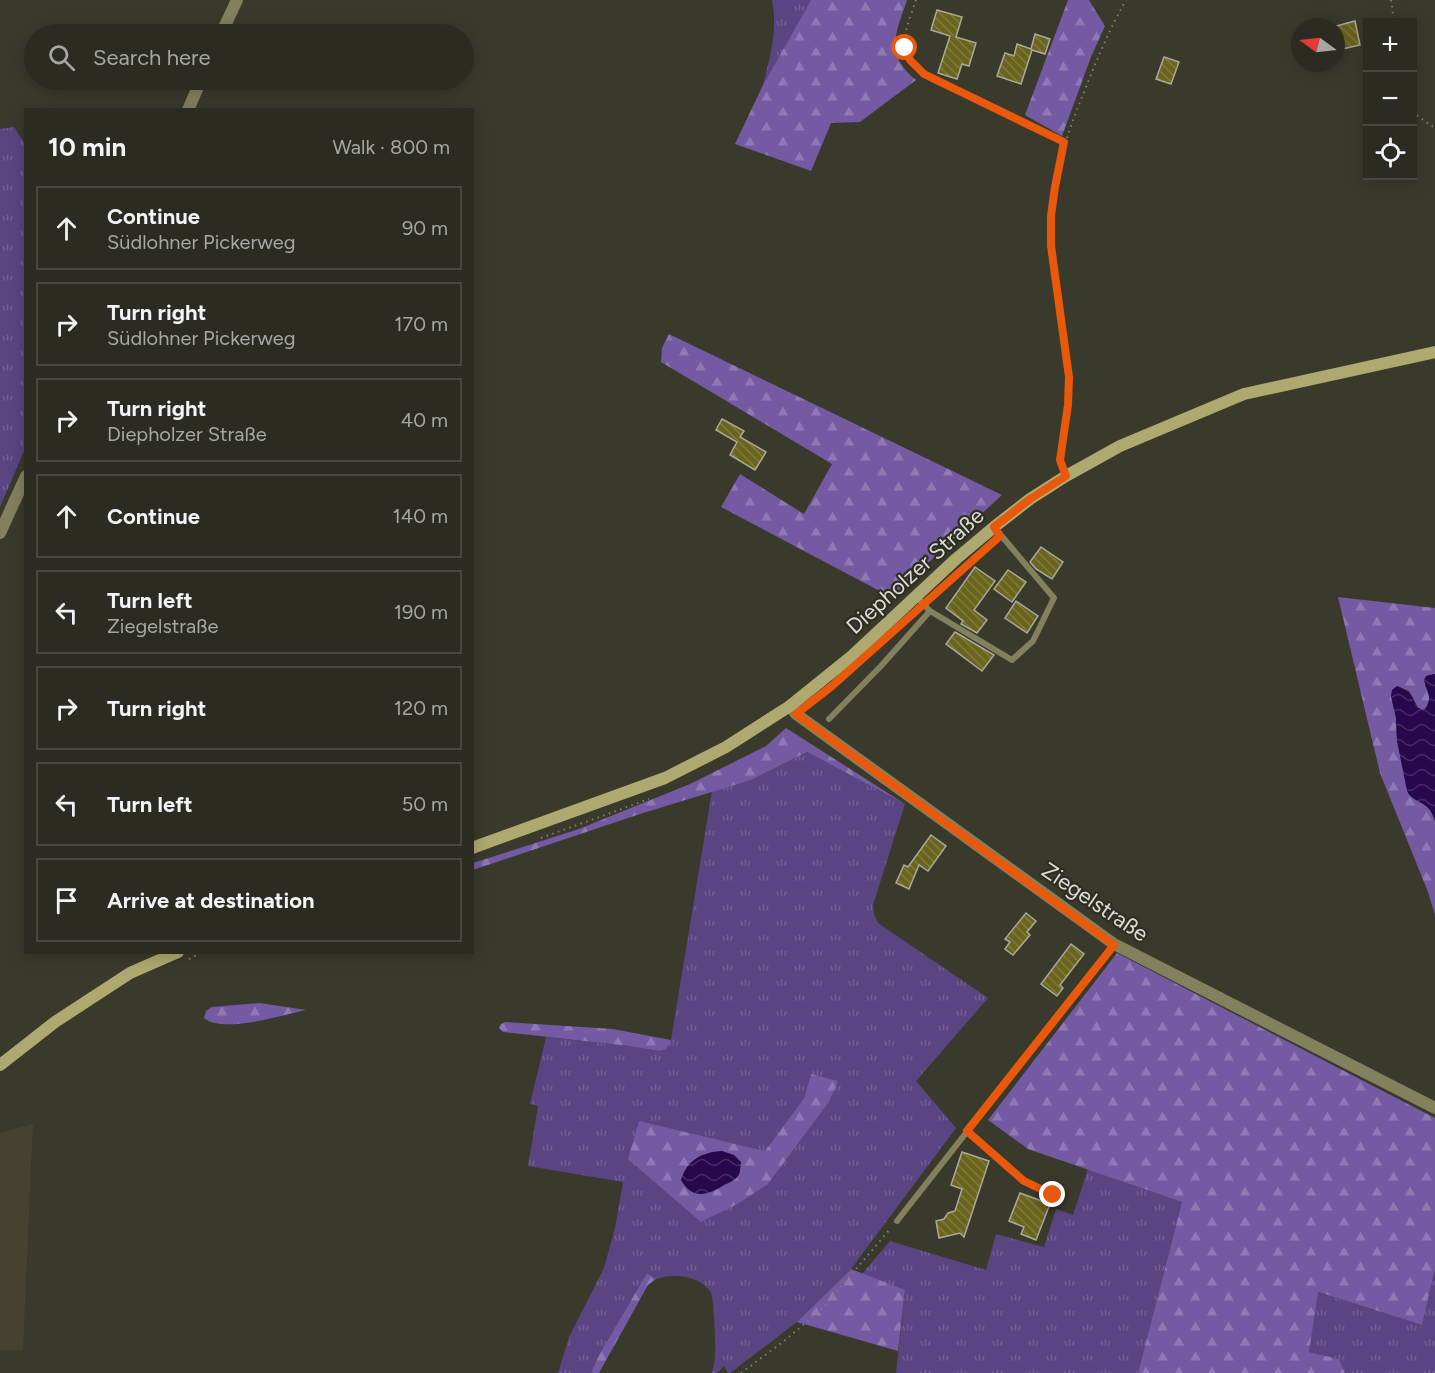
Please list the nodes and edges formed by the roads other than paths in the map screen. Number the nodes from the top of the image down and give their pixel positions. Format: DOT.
graph roads {
  1 [pos="237,0"];
  2 [pos="226,24"];
  3 [pos="197,90"];
  4 [pos="189,108"];
  5 [pos="1435,352"];
  6 [pos="24,480"];
  7 [pos="994,527"];
  8 [pos="0,533"];
  9 [pos="916,596"];
  10 [pos="930,611"];
  11 [pos="790,706"];
  12 [pos="829,719"];
  13 [pos="474,847"];
  14 [pos="1114,945"];
  15 [pos="182,957"];
  16 [pos="0,1065"];
  17 [pos="1435,1108"];
  18 [pos="967,1131"];
  19 [pos="1053,1195"];
  20 [pos="897,1221"];
  1 -- 2 [label="street"];
  3 -- 4 [label="street"];
  5 -- 7 [label="main road, Diepholzer Straße"];
  6 -- 8 [label="street"];
  7 -- 9 [label="main road, Diepholzer Straße"];
  7 -- 10 [label="lane"];
  9 -- 10 [label="lane"];
  9 -- 11 [label="main road, Diepholzer Straße"];
  10 -- 12 [label="lane"];
  11 -- 13 [label="main road, Diepholzer Straße"];
  11 -- 14 [label="street, Ziegelstraße"];
  14 -- 17 [label="street, Ziegelstraße"];
  14 -- 18 [label="lane"];
  15 -- 16 [label="main road"];
  18 -- 19 [label="lane"];
  18 -- 20 [label="lane"];
}
